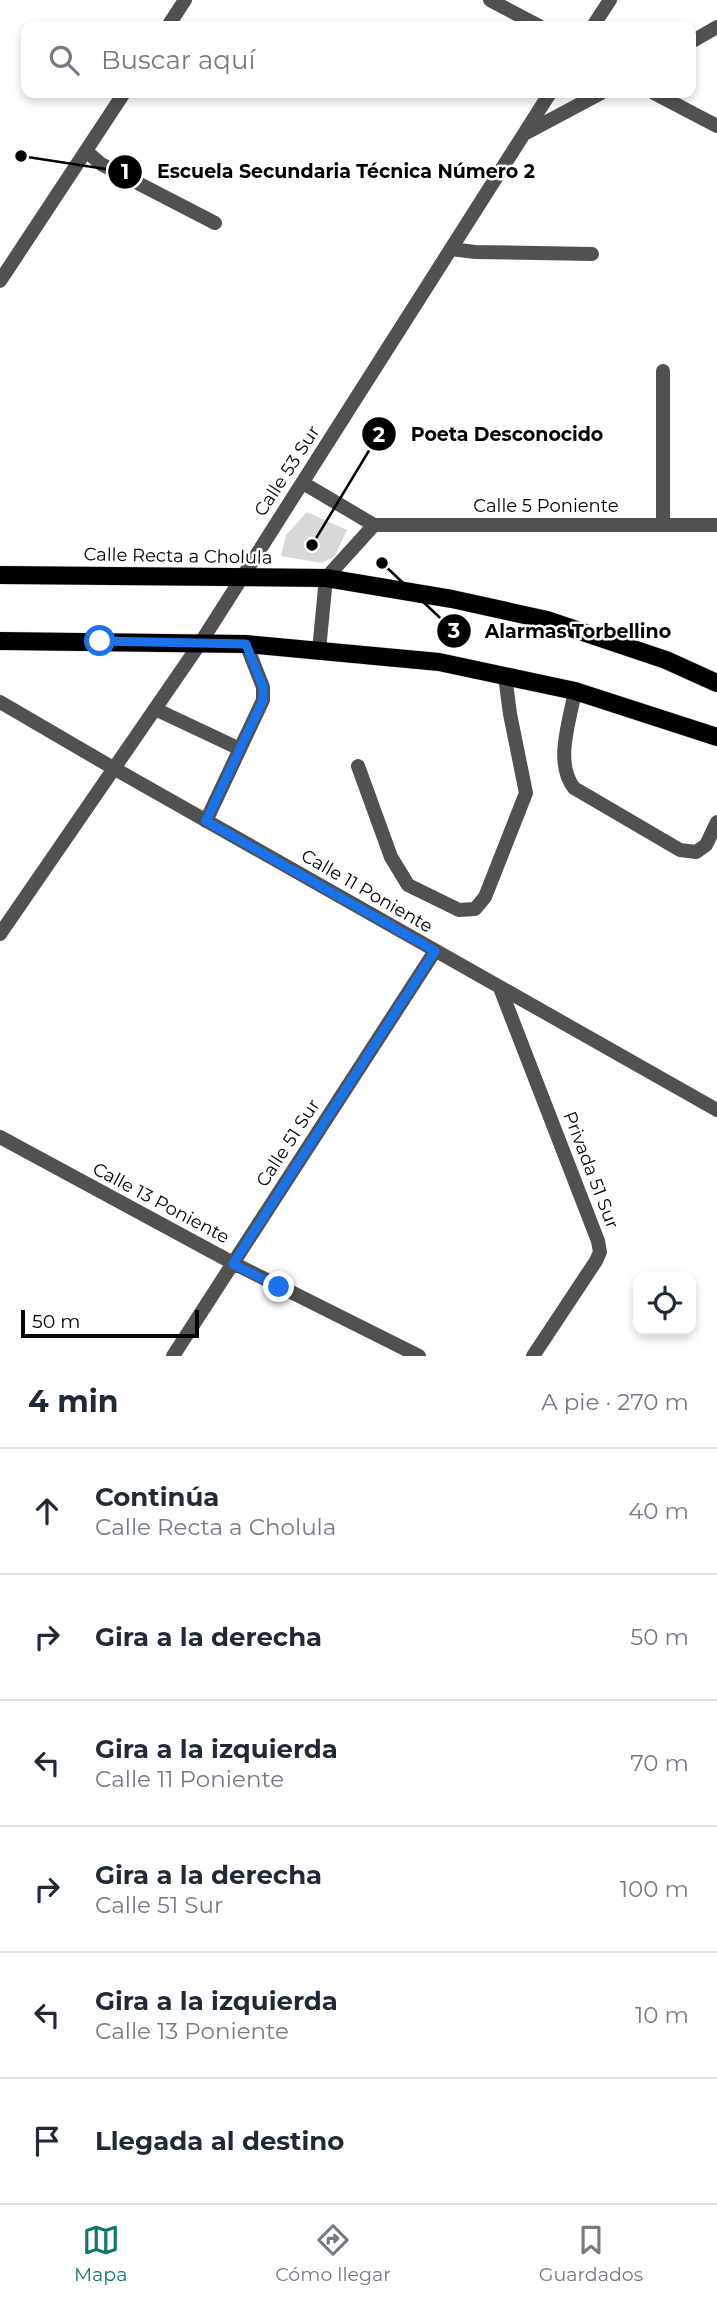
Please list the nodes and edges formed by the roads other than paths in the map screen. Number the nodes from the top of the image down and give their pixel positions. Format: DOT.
graph roads {
  1 [pos="185,0"];
  2 [pos="491,0"];
  3 [pos="610,0"];
  4 [pos="170,21"];
  5 [pos="530,21"];
  6 [pos="596,21"];
  7 [pos="717,27"];
  8 [pos="696,39"];
  9 [pos="121,98"];
  10 [pos="547,98"];
  11 [pos="592,98"];
  12 [pos="664,98"];
  13 [pos="717,126"];
  14 [pos="523,135"];
  15 [pos="86,150"];
  16 [pos="215,223"];
  17 [pos="451,249"];
  18 [pos="592,254"];
  19 [pos="0,281"];
  20 [pos="663,371"];
  21 [pos="303,483"];
  22 [pos="374,525"];
  23 [pos="663,525"];
  24 [pos="717,525"];
  25 [pos="0,575"];
  26 [pos="240,578"];
  27 [pos="326,578"];
  28 [pos="0,640"];
  29 [pos="201,642"];
  30 [pos="246,644"];
  31 [pos="319,650"];
  32 [pos="505,676"];
  33 [pos="717,683"];
  34 [pos="575,691"];
  35 [pos="0,702"];
  36 [pos="155,709"];
  37 [pos="717,737"];
  38 [pos="240,749"];
  39 [pos="358,766"];
  40 [pos="115,769"];
  41 [pos="206,821"];
  42 [pos="717,822"];
  43 [pos="0,934"];
  44 [pos="435,951"];
  45 [pos="500,988"];
  46 [pos="717,1110"];
  47 [pos="0,1137"];
  48 [pos="233,1264"];
  49 [pos="173,1356"];
  50 [pos="419,1356"];
  51 [pos="533,1356"];
  1 -- 4 [label="street"];
  2 -- 5 [label="street"];
  3 -- 6 [label="street"];
  7 -- 8 [label="street"];
  9 -- 15 [label="street"];
  10 -- 14 [label="street, Calle 53 Sur"];
  11 -- 14 [label="street"];
  12 -- 13 [label="street"];
  14 -- 17 [label="street, Calle 53 Sur"];
  15 -- 16 [label="street"];
  15 -- 19 [label="street"];
  17 -- 18 [label="street"];
  17 -- 21 [label="street, Calle 53 Sur"];
  20 -- 23 [label="street"];
  21 -- 22 [label="street"];
  21 -- 26 [label="street, Calle 53 Sur"];
  22 -- 23 [label="street, Calle 5 Poniente"];
  22 -- 27 [label="street"];
  23 -- 24 [label="street, Calle 5 Poniente"];
  25 -- 26 [label="main road, Calle Recta a Cholula"];
  26 -- 27 [label="main road, Calle Recta a Cholula"];
  26 -- 29 [label="street, Calle 53 Sur"];
  27 -- 31 [label="street"];
  27 -- 33 [label="main road, Calle Recta a Cholula"];
  28 -- 29 [label="main road"];
  29 -- 30 [label="main road"];
  29 -- 36 [label="street, Calle 53 Sur"];
  30 -- 31 [label="main road"];
  30 -- 38 [label="street"];
  31 -- 32 [label="main road"];
  32 -- 34 [label="main road"];
  32 -- 39 [label="street"];
  34 -- 37 [label="main road"];
  34 -- 42 [label="street"];
  35 -- 40 [label="street, Calle 11 Poniente"];
  36 -- 38 [label="street"];
  36 -- 40 [label="street, Calle 53 Sur"];
  38 -- 41 [label="street"];
  40 -- 41 [label="street, Calle 11 Poniente"];
  40 -- 43 [label="street, Calle 53 Sur"];
  41 -- 44 [label="street, Calle 11 Poniente"];
  44 -- 45 [label="street, Calle 11 Poniente"];
  44 -- 48 [label="street, Calle 51 Sur"];
  45 -- 46 [label="street, Calle 11 Poniente"];
  45 -- 51 [label="street, Privada 51 Sur"];
  47 -- 48 [label="street, Calle 13 Poniente"];
  48 -- 49 [label="street, Calle 51 Sur"];
  48 -- 50 [label="street, Calle 13 Poniente"];
}
